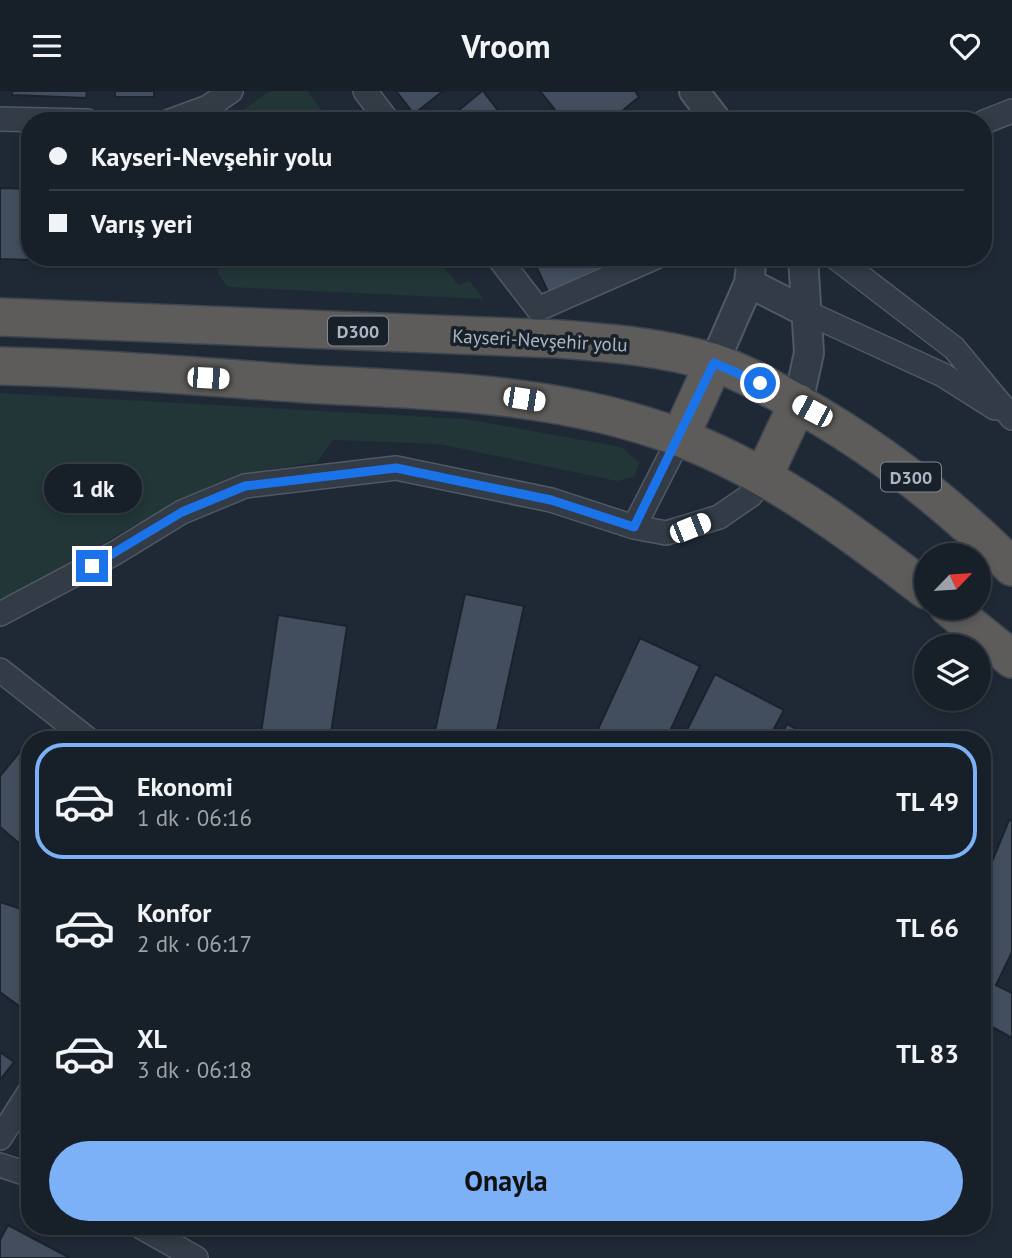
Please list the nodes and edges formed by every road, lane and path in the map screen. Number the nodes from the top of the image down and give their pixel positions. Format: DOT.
graph roads {
  1 [pos="231,91"];
  2 [pos="365,91"];
  3 [pos="694,91"];
  4 [pos="1012,111"];
  5 [pos="194,112"];
  6 [pos="381,112"];
  7 [pos="710,112"];
  8 [pos="0,119"];
  9 [pos="21,119"];
  10 [pos="992,119"];
  11 [pos="505,266"];
  12 [pos="636,266"];
  13 [pos="804,266"];
  14 [pos="847,266"];
  15 [pos="751,270"];
  16 [pos="808,313"];
  17 [pos="0,317"];
  18 [pos="714,363"];
  19 [pos="0,366"];
  20 [pos="798,403"];
  21 [pos="1012,418"];
  22 [pos="680,437"];
  23 [pos="763,477"];
  24 [pos="634,527"];
  25 [pos="1012,567"];
  26 [pos="914,581"];
  27 [pos="0,614"];
  28 [pos="964,620"];
  29 [pos="1012,659"];
  30 [pos="0,670"];
  31 [pos="78,731"];
  32 [pos="21,1105"];
  33 [pos="0,1138"];
  34 [pos="0,1165"];
  35 [pos="21,1172"];
  36 [pos="155,1235"];
  37 [pos="196,1258"];
  1 -- 5 [label="street"];
  2 -- 6 [label="street"];
  3 -- 7 [label="street"];
  4 -- 10 [label="street"];
  8 -- 9 [label="street"];
  11 -- 12 [label="street"];
  13 -- 16 [label="street"];
  14 -- 21 [label="street"];
  15 -- 16 [label="street"];
  15 -- 18 [label="street"];
  16 -- 20 [label="street"];
  16 -- 21 [label="street"];
  17 -- 18 [label="highway, Kayseri-Nevşehir yolu / D300"];
  18 -- 20 [label="highway, Kayseri-Nevşehir yolu / D300"];
  18 -- 22 [label="highway"];
  19 -- 22 [label="highway"];
  20 -- 23 [label="highway"];
  20 -- 25 [label="highway, Kayseri-Nevşehir yolu / D300"];
  22 -- 23 [label="highway"];
  22 -- 24 [label="street"];
  23 -- 24 [label="street"];
  23 -- 26 [label="highway"];
  24 -- 27 [label="street"];
  28 -- 29 [label="highway"];
  30 -- 31 [label="street"];
  32 -- 33 [label="street"];
  34 -- 35 [label="street"];
  36 -- 37 [label="street"];
}
